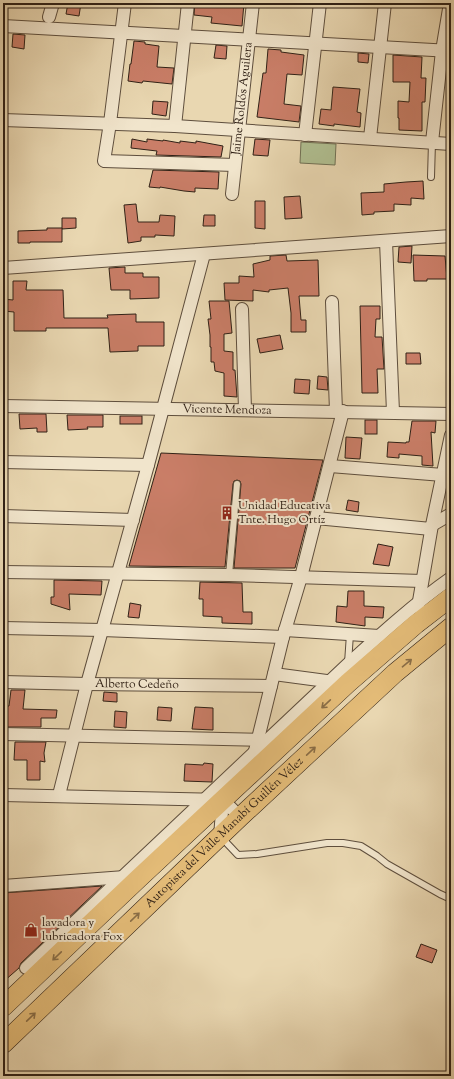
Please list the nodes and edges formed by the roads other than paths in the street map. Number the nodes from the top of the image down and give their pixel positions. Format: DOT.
graph roads {
  1 [pos="53,3"];
  2 [pos="124,3"];
  3 [pos="188,3"];
  4 [pos="253,3"];
  5 [pos="320,3"];
  6 [pos="385,3"];
  7 [pos="450,3"];
  8 [pos="49,17"];
  9 [pos="3,26"];
  10 [pos="121,33"];
  11 [pos="184,36"];
  12 [pos="248,40"];
  13 [pos="316,44"];
  14 [pos="379,47"];
  15 [pos="447,51"];
  16 [pos="3,120"];
  17 [pos="110,123"];
  18 [pos="175,126"];
  19 [pos="239,130"];
  20 [pos="306,135"];
  21 [pos="370,138"];
  22 [pos="432,142"];
  23 [pos="451,144"];
  24 [pos="235,165"];
  25 [pos="431,176"];
  26 [pos="232,194"];
  27 [pos="451,236"];
  28 [pos="386,241"];
  29 [pos="204,254"];
  30 [pos="3,268"];
  31 [pos="332,302"];
  32 [pos="242,309"];
  33 [pos="3,406"];
  34 [pos="162,408"];
  35 [pos="245,410"];
  36 [pos="340,411"];
  37 [pos="393,412"];
  38 [pos="451,414"];
  39 [pos="451,435"];
  40 [pos="3,462"];
  41 [pos="148,465"];
  42 [pos="330,466"];
  43 [pos="443,475"];
  44 [pos="237,484"];
  45 [pos="451,514"];
  46 [pos="3,516"];
  47 [pos="316,518"];
  48 [pos="133,520"];
  49 [pos="432,527"];
  50 [pos="3,572"];
  51 [pos="118,574"];
  52 [pos="229,576"];
  53 [pos="301,577"];
  54 [pos="451,578"];
  55 [pos="422,581"];
  56 [pos="451,597"];
  57 [pos="419,602"];
  58 [pos="416,624"];
  59 [pos="3,628"];
  60 [pos="451,628"];
  61 [pos="102,630"];
  62 [pos="284,634"];
  63 [pos="350,634"];
  64 [pos="379,636"];
  65 [pos="348,664"];
  66 [pos="272,680"];
  67 [pos="3,682"];
  68 [pos="329,682"];
  69 [pos="348,683"];
  70 [pos="87,684"];
  71 [pos="3,734"];
  72 [pos="74,736"];
  73 [pos="260,744"];
  74 [pos="3,795"];
  75 [pos="60,796"];
  76 [pos="214,799"];
  77 [pos="240,817"];
  78 [pos="220,836"];
  79 [pos="131,878"];
  80 [pos="3,886"];
  81 [pos="451,899"];
  82 [pos="26,968"];
  83 [pos="7,1001"];
  84 [pos="3,1044"];
  1 -- 8 [label="street"];
  2 -- 10 [label="street"];
  3 -- 11 [label="street"];
  4 -- 12 [label="street, Jaime Roldós Aguilera"];
  5 -- 13 [label="street"];
  6 -- 14 [label="street"];
  7 -- 15 [label="street"];
  9 -- 10 [label="street"];
  10 -- 11 [label="street"];
  10 -- 17 [label="street"];
  11 -- 12 [label="street"];
  11 -- 18 [label="street"];
  12 -- 13 [label="street"];
  12 -- 19 [label="street, Jaime Roldós Aguilera"];
  13 -- 14 [label="street"];
  13 -- 20 [label="street"];
  14 -- 15 [label="street"];
  14 -- 21 [label="street"];
  15 -- 22 [label="street"];
  16 -- 17 [label="street"];
  17 -- 18 [label="street"];
  17 -- 24 [label="street"];
  18 -- 19 [label="street"];
  19 -- 20 [label="street"];
  19 -- 24 [label="street, Jaime Roldós Aguilera"];
  20 -- 21 [label="street"];
  21 -- 22 [label="street"];
  22 -- 23 [label="street"];
  22 -- 25 [label="lane"];
  24 -- 26 [label="street, Jaime Roldós Aguilera"];
  27 -- 28 [label="street"];
  28 -- 29 [label="street"];
  28 -- 37 [label="street"];
  29 -- 30 [label="street"];
  29 -- 34 [label="street"];
  31 -- 36 [label="street"];
  32 -- 35 [label="street"];
  33 -- 34 [label="street, Vicente Mendoza"];
  34 -- 35 [label="street, Vicente Mendoza"];
  34 -- 41 [label="street"];
  35 -- 36 [label="street, Vicente Mendoza"];
  36 -- 37 [label="street, Vicente Mendoza"];
  36 -- 42 [label="street"];
  37 -- 38 [label="street, Vicente Mendoza"];
  39 -- 43 [label="street"];
  40 -- 41 [label="street"];
  41 -- 48 [label="street"];
  42 -- 43 [label="street"];
  42 -- 47 [label="street"];
  43 -- 49 [label="street"];
  44 -- 52 [label="lane"];
  45 -- 49 [label="street"];
  46 -- 48 [label="street"];
  47 -- 49 [label="street"];
  47 -- 53 [label="street"];
  48 -- 51 [label="street"];
  49 -- 55 [label="street"];
  50 -- 51 [label="street"];
  51 -- 52 [label="street"];
  51 -- 61 [label="street"];
  52 -- 53 [label="street"];
  53 -- 55 [label="street"];
  53 -- 62 [label="street"];
  54 -- 57 [label="street"];
  55 -- 57 [label="street"];
  56 -- 58 [label="main road, Autopista del Valle Manabí Guillén Vélez"];
  57 -- 58 [label="street"];
  57 -- 64 [label="street"];
  58 -- 69 [label="main road, Autopista del Valle Manabí Guillén Vélez"];
  59 -- 61 [label="street"];
  77 -- 60 [label="main road, Autopista del Valle Manabí Guillén Vélez, one-way"];
  61 -- 62 [label="street"];
  61 -- 70 [label="street"];
  62 -- 63 [label="street"];
  62 -- 66 [label="street"];
  63 -- 64 [label="street"];
  63 -- 65 [label="lane"];
  64 -- 65 [label="street"];
  65 -- 68 [label="street"];
  66 -- 68 [label="street, Alberto Cedeño"];
  66 -- 70 [label="street, Alberto Cedeño"];
  66 -- 73 [label="street"];
  67 -- 70 [label="street, Alberto Cedeño"];
  68 -- 69 [label="street, Alberto Cedeño"];
  68 -- 73 [label="street"];
  69 -- 76 [label="main road, Autopista del Valle Manabí Guillén Vélez, one-way"];
  70 -- 72 [label="street"];
  71 -- 72 [label="street"];
  72 -- 73 [label="street"];
  72 -- 75 [label="street"];
  73 -- 76 [label="street"];
  74 -- 75 [label="street"];
  75 -- 76 [label="street"];
  76 -- 77 [label="street"];
  76 -- 78 [label="street"];
  76 -- 79 [label="main road, Autopista del Valle Manabí Guillén Vélez"];
  77 -- 78 [label="main road, Autopista del Valle Manabí Guillén Vélez"];
  78 -- 81 [label="lane"];
  84 -- 78 [label="main road, Autopista del Valle Manabí Guillén Vélez, one-way"];
  79 -- 80 [label="street"];
  79 -- 82 [label="street"];
  79 -- 83 [label="main road, Autopista del Valle Manabí Guillén Vélez, one-way"];
}
